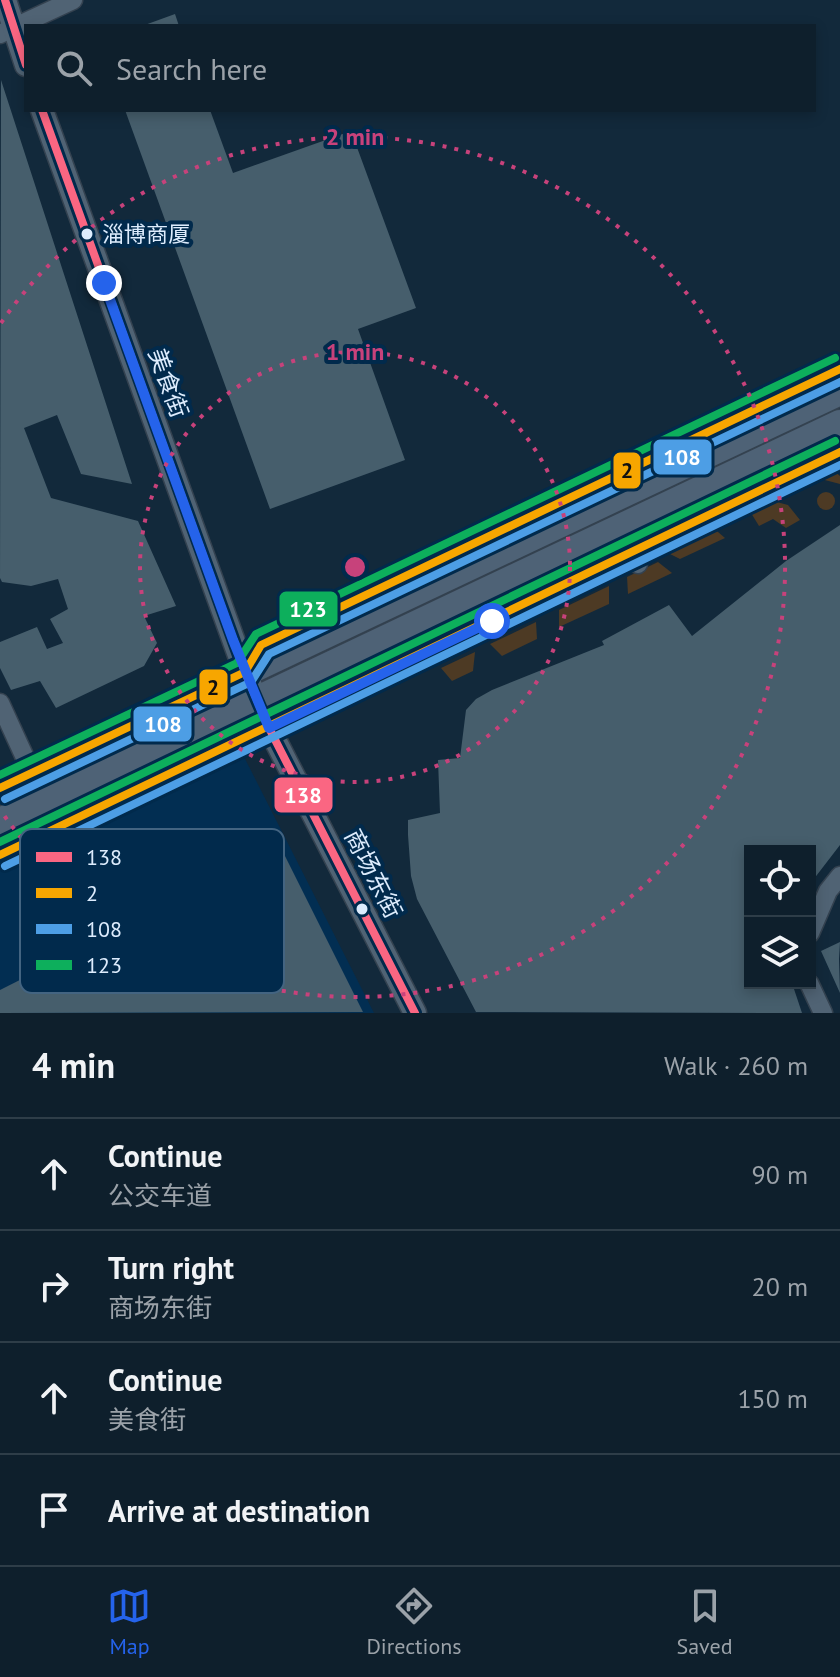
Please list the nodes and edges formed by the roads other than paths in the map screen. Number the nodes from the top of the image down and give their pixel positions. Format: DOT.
graph roads {
  1 [pos="5,0"];
  2 [pos="73,0"];
  3 [pos="6,31"];
  4 [pos="24,62"];
  5 [pos="43,112"];
  6 [pos="840,369"];
  7 [pos="840,391"];
  8 [pos="840,424"];
  9 [pos="840,452"];
  10 [pos="631,548"];
  11 [pos="245,672"];
  12 [pos="258,701"];
  13 [pos="0,703"];
  14 [pos="269,728"];
  15 [pos="32,773"];
  16 [pos="0,788"];
  17 [pos="0,822"];
  18 [pos="55,829"];
  19 [pos="20,846"];
  20 [pos="0,855"];
  21 [pos="840,876"];
  22 [pos="816,919"];
  23 [pos="812,989"];
  24 [pos="415,1013"];
  25 [pos="823,1013"];
  1 -- 3 [label="street"];
  2 -- 3 [label="street"];
  3 -- 4 [label="street"];
  5 -- 11 [label="street, 美食街"];
  6 -- 11 [label="lane"];
  7 -- 11 [label="main road"];
  8 -- 10 [label="main road"];
  9 -- 10 [label="lane"];
  10 -- 12 [label="main road"];
  10 -- 14 [label="lane"];
  11 -- 12 [label="street, 商场东街"];
  11 -- 15 [label="main road"];
  12 -- 14 [label="street, 商场东街"];
  12 -- 17 [label="main road"];
  13 -- 15 [label="street"];
  14 -- 18 [label="lane"];
  14 -- 24 [label="street, 商场东街"];
  15 -- 16 [label="main road"];
  19 -- 20 [label="lane"];
  21 -- 22 [label="street"];
  23 -- 25 [label="street"];
}
